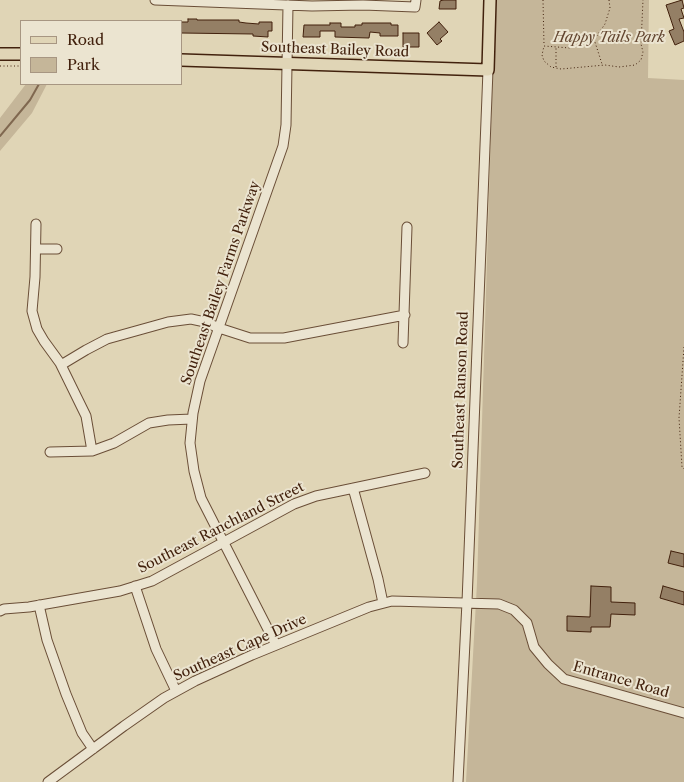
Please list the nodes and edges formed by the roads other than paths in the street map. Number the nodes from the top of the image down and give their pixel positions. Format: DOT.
graph roads {
  1 [pos="155,0"];
  2 [pos="490,0"];
  3 [pos="416,4"];
  4 [pos="288,5"];
  5 [pos="0,54"];
  6 [pos="20,54"];
  7 [pos="182,60"];
  8 [pos="287,63"];
  9 [pos="488,70"];
  10 [pos="36,224"];
  11 [pos="407,227"];
  12 [pos="36,249"];
  13 [pos="57,249"];
  14 [pos="405,315"];
  15 [pos="219,328"];
  16 [pos="403,343"];
  17 [pos="61,365"];
  18 [pos="192,419"];
  19 [pos="92,451"];
  20 [pos="50,452"];
  21 [pos="425,473"];
  22 [pos="353,488"];
  23 [pos="224,542"];
  24 [pos="135,586"];
  25 [pos="467,602"];
  26 [pos="383,603"];
  27 [pos="39,605"];
  28 [pos="0,611"];
  29 [pos="276,645"];
  30 [pos="176,691"];
  31 [pos="684,713"];
  32 [pos="93,749"];
  33 [pos="48,782"];
  34 [pos="458,782"];
  1 -- 4 [label="street"];
  2 -- 9 [label="main road, Southeast Ranson Road"];
  3 -- 4 [label="street"];
  4 -- 8 [label="street, Southeast Bailey Farms Parkway"];
  5 -- 6 [label="main road"];
  7 -- 8 [label="main road, Southeast Bailey Road"];
  8 -- 9 [label="main road, Southeast Bailey Road"];
  8 -- 15 [label="street, Southeast Bailey Farms Parkway"];
  9 -- 25 [label="street, Southeast Ranson Road"];
  10 -- 12 [label="street"];
  11 -- 14 [label="street"];
  12 -- 13 [label="street"];
  12 -- 17 [label="street"];
  14 -- 15 [label="street"];
  14 -- 16 [label="street"];
  15 -- 17 [label="street"];
  15 -- 18 [label="street, Southeast Bailey Farms Parkway"];
  17 -- 19 [label="street"];
  18 -- 19 [label="street"];
  18 -- 23 [label="street, Southeast Bailey Farms Parkway"];
  19 -- 20 [label="street"];
  21 -- 22 [label="street, Southeast Ranchland Street"];
  22 -- 23 [label="street, Southeast Ranchland Street"];
  22 -- 26 [label="street"];
  23 -- 24 [label="street, Southeast Ranchland Street"];
  23 -- 29 [label="street, Southeast Bailey Farms Parkway"];
  24 -- 27 [label="street, Southeast Ranchland Street"];
  24 -- 30 [label="street"];
  25 -- 26 [label="street, Southeast Cape Drive"];
  25 -- 31 [label="street, Entrance Road"];
  25 -- 34 [label="street, Southeast Ranson Road"];
  26 -- 29 [label="street, Southeast Cape Drive"];
  27 -- 28 [label="street, Southeast Ranchland Street"];
  27 -- 32 [label="street"];
  29 -- 30 [label="street, Southeast Cape Drive"];
  30 -- 32 [label="street, Southeast Cape Drive"];
  32 -- 33 [label="street, Southeast Cape Drive"];
}
